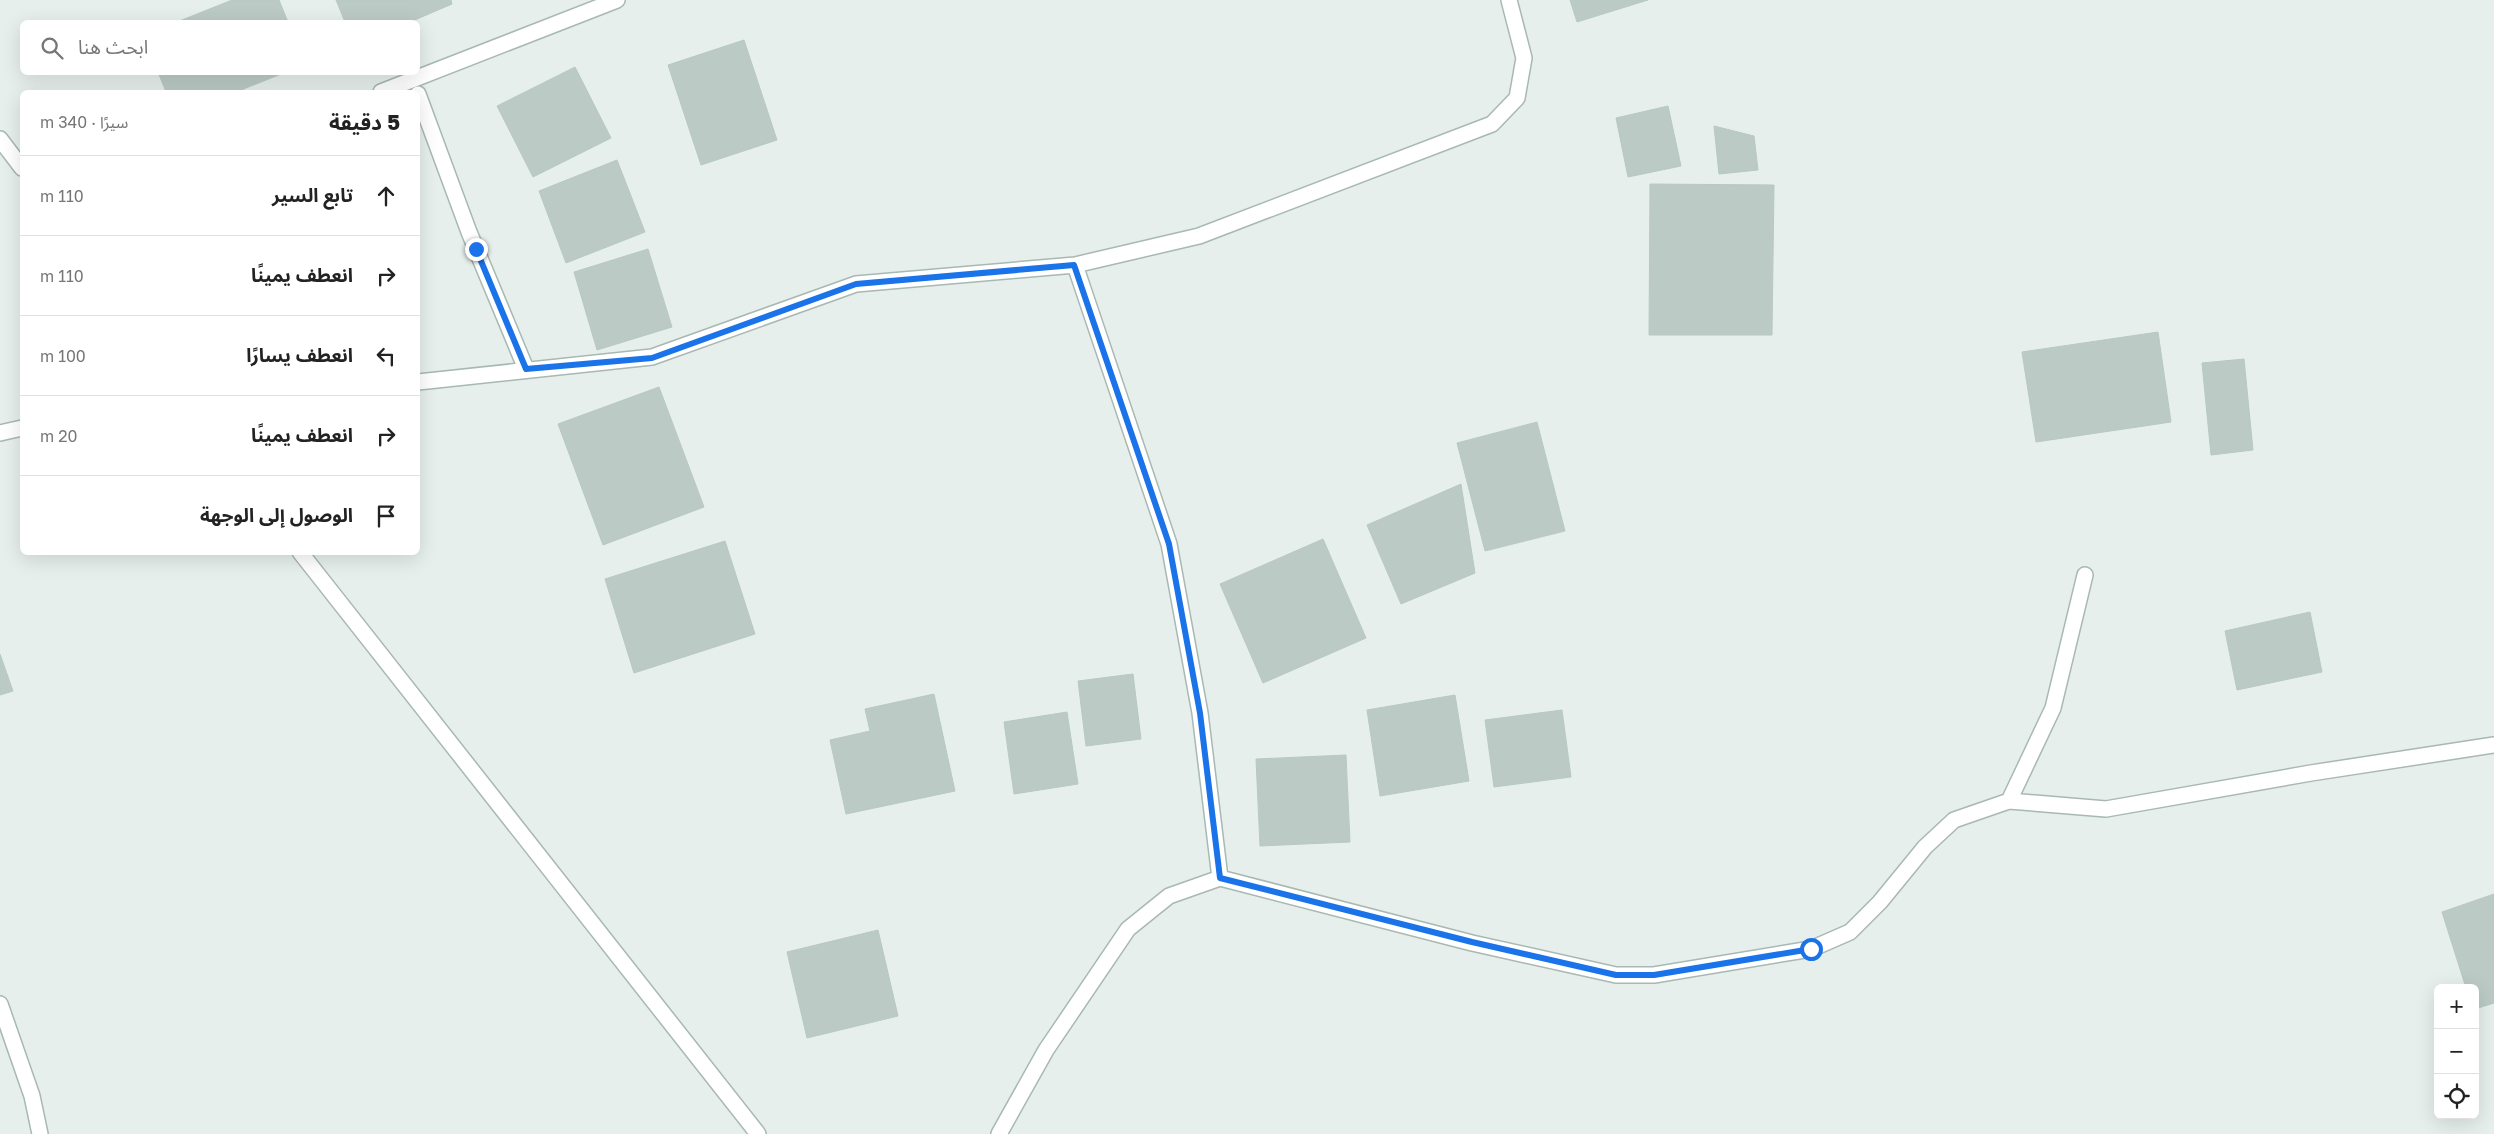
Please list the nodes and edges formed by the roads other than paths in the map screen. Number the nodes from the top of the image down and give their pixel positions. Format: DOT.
graph roads {
  1 [pos="617,0"];
  2 [pos="1509,0"];
  3 [pos="415,89"];
  4 [pos="420,102"];
  5 [pos="0,139"];
  6 [pos="20,165"];
  7 [pos="1074,265"];
  8 [pos="526,369"];
  9 [pos="420,382"];
  10 [pos="20,428"];
  11 [pos="0,433"];
  12 [pos="302,555"];
  13 [pos="2085,575"];
  14 [pos="2494,745"];
  15 [pos="2010,800"];
  16 [pos="1220,878"];
  17 [pos="0,1004"];
  18 [pos="40,1134"];
  19 [pos="758,1134"];
  20 [pos="999,1134"];
  1 -- 3 [label="street"];
  2 -- 7 [label="street"];
  4 -- 8 [label="street"];
  5 -- 6 [label="street"];
  7 -- 8 [label="street"];
  7 -- 16 [label="street"];
  8 -- 9 [label="street"];
  10 -- 11 [label="street"];
  12 -- 19 [label="street"];
  13 -- 15 [label="street"];
  14 -- 15 [label="street"];
  15 -- 16 [label="street"];
  16 -- 20 [label="street"];
  17 -- 18 [label="street"];
}
